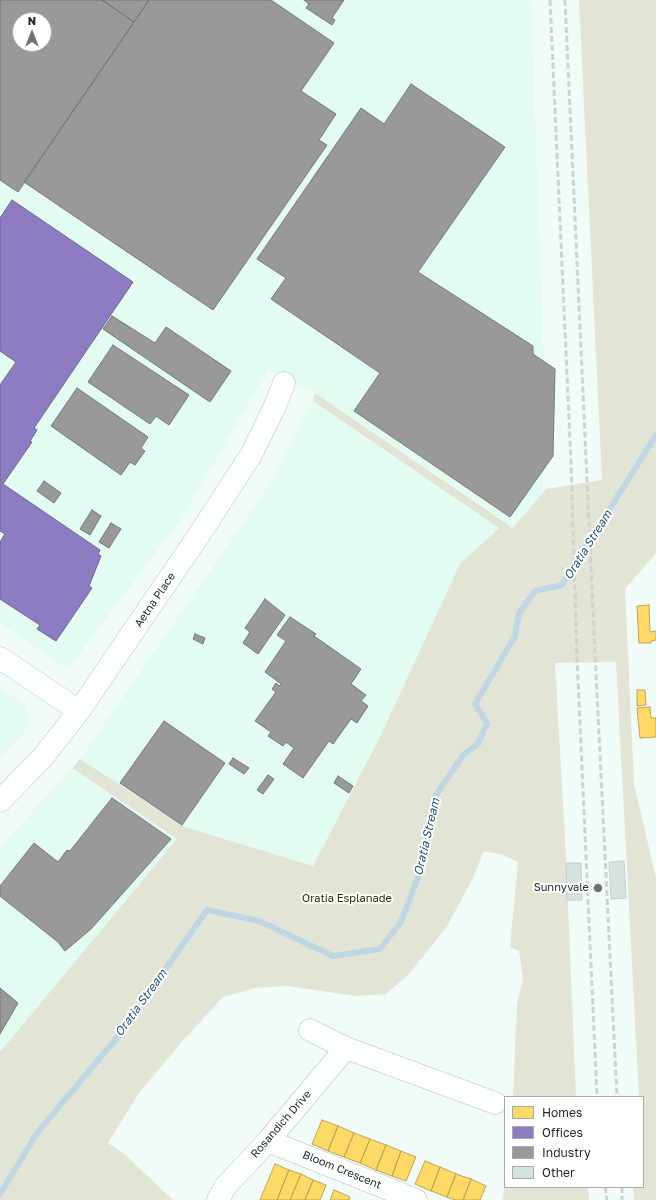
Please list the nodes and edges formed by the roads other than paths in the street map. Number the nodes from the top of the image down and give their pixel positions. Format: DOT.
graph roads {
  1 [pos="284,383"];
  2 [pos="0,658"];
  3 [pos="79,711"];
  4 [pos="0,801"];
  5 [pos="310,1030"];
  6 [pos="346,1048"];
  7 [pos="495,1103"];
  8 [pos="268,1141"];
  9 [pos="218,1200"];
  10 [pos="416,1200"];
  1 -- 3 [label="street, Aetna Place"];
  2 -- 3 [label="street"];
  3 -- 4 [label="street, Aetna Place"];
  5 -- 6 [label="street"];
  6 -- 7 [label="street"];
  6 -- 8 [label="street, Rosandich Drive"];
  8 -- 9 [label="street, Rosandich Drive"];
  8 -- 10 [label="street, Bloom Crescent"];
}
